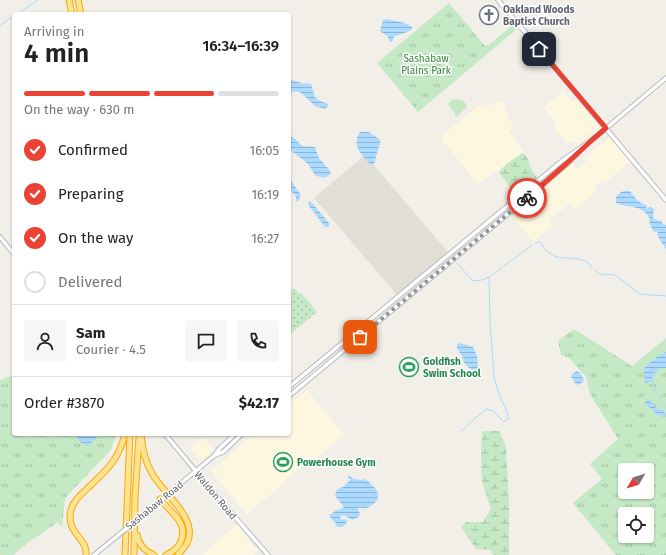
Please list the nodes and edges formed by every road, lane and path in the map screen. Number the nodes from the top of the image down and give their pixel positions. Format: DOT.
graph roads {
  1 [pos="69,0"];
  2 [pos="78,0"];
  3 [pos="498,0"];
  4 [pos="72,12"];
  5 [pos="81,12"];
  6 [pos="666,78"];
  7 [pos="606,128"];
  8 [pos="592,140"];
  9 [pos="555,166"];
  10 [pos="557,173"];
  11 [pos="514,200"];
  12 [pos="666,200"];
  13 [pos="517,206"];
  14 [pos="490,220"];
  15 [pos="493,226"];
  16 [pos="0,237"];
  17 [pos="456,249"];
  18 [pos="12,252"];
  19 [pos="456,258"];
  20 [pos="419,279"];
  21 [pos="421,287"];
  22 [pos="397,298"];
  23 [pos="397,306"];
  24 [pos="379,313"];
  25 [pos="381,320"];
  26 [pos="316,365"];
  27 [pos="317,373"];
  28 [pos="297,380"];
  29 [pos="291,385"];
  30 [pos="299,388"];
  31 [pos="291,394"];
  32 [pos="124,436"];
  33 [pos="130,436"];
  34 [pos="140,436"];
  35 [pos="140,436"];
  36 [pos="167,436"];
  37 [pos="233,436"];
  38 [pos="240,436"];
  39 [pos="227,441"];
  40 [pos="230,445"];
  41 [pos="215,455"];
  42 [pos="196,471"];
  43 [pos="167,494"];
  44 [pos="160,499"];
  45 [pos="135,526"];
  46 [pos="86,555"];
  47 [pos="94,555"];
  48 [pos="125,555"];
  49 [pos="134,555"];
  50 [pos="154,555"];
  51 [pos="166,555"];
  52 [pos="178,555"];
  53 [pos="268,555"];
  1 -- 4 [label="highway"];
  2 -- 5 [label="highway"];
  3 -- 7 [label="main road"];
  6 -- 7 [label="main road"];
  7 -- 8 [label="main road"];
  7 -- 12 [label="main road"];
  8 -- 9 [label="main road"];
  8 -- 10 [label="main road"];
  9 -- 10 [label="main road"];
  9 -- 11 [label="main road"];
  10 -- 13 [label="main road"];
  11 -- 13 [label="main road"];
  11 -- 14 [label="main road"];
  13 -- 15 [label="main road"];
  14 -- 15 [label="main road"];
  14 -- 17 [label="main road"];
  15 -- 19 [label="main road"];
  16 -- 18 [label="main road"];
  17 -- 19 [label="main road"];
  17 -- 20 [label="main road"];
  19 -- 21 [label="main road"];
  20 -- 21 [label="main road"];
  20 -- 22 [label="main road"];
  21 -- 23 [label="main road"];
  22 -- 23 [label="main road"];
  22 -- 24 [label="main road"];
  23 -- 25 [label="main road"];
  24 -- 25 [label="main road"];
  24 -- 26 [label="main road"];
  25 -- 27 [label="main road"];
  26 -- 27 [label="main road"];
  26 -- 28 [label="main road"];
  27 -- 30 [label="main road"];
  28 -- 29 [label="main road"];
  28 -- 30 [label="main road"];
  30 -- 31 [label="main road"];
  32 -- 46 [label="highway"];
  33 -- 48 [label="highway"];
  34 -- 43 [label="highway"];
  35 -- 45 [label="highway"];
  36 -- 42 [label="main road, Waldon Road"];
  37 -- 39 [label="main road, Sashabaw Road"];
  38 -- 40 [label="main road, Sashabaw Road"];
  39 -- 40 [label="main road"];
  39 -- 41 [label="main road, Sashabaw Road"];
  40 -- 41 [label="main road, Sashabaw Road"];
  41 -- 42 [label="main road, Sashabaw Road"];
  42 -- 43 [label="main road, Sashabaw Road"];
  42 -- 53 [label="main road, Waldon Road"];
  43 -- 44 [label="main road, Sashabaw Road"];
  43 -- 52 [label="highway"];
  44 -- 47 [label="main road, Sashabaw Road, bridge"];
  44 -- 51 [label="highway"];
  45 -- 49 [label="highway"];
  45 -- 50 [label="highway"];
}
